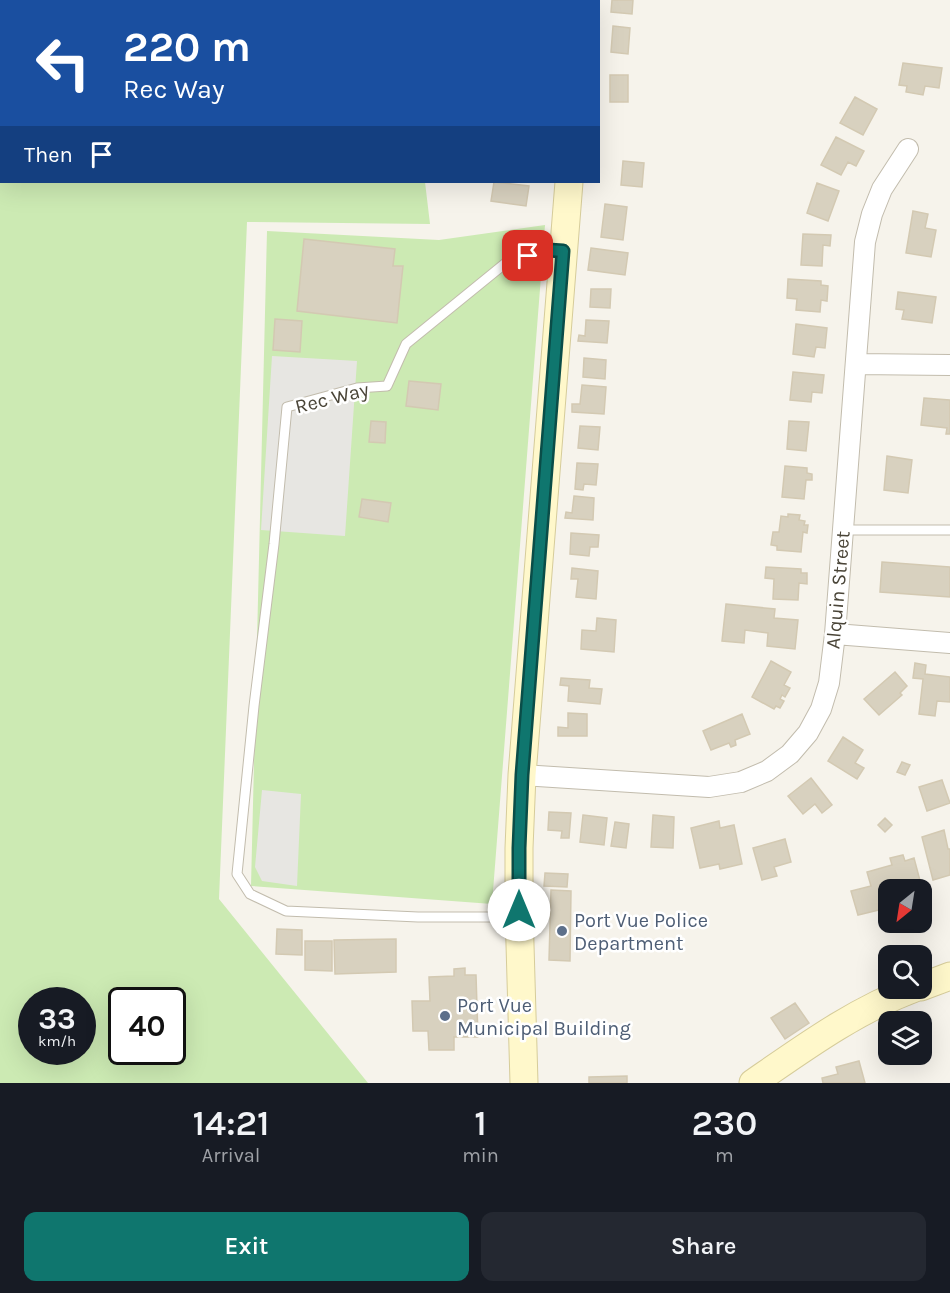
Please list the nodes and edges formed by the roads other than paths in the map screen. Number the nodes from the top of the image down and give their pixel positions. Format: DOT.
graph roads {
  1 [pos="908,149"];
  2 [pos="569,183"];
  3 [pos="563,251"];
  4 [pos="855,364"];
  5 [pos="950,365"];
  6 [pos="843,530"];
  7 [pos="950,530"];
  8 [pos="834,634"];
  9 [pos="950,643"];
  10 [pos="522,775"];
  11 [pos="519,917"];
  12 [pos="950,976"];
  13 [pos="932,983"];
  14 [pos="888,999"];
  15 [pos="525,1083"];
  16 [pos="753,1083"];
  1 -- 4 [label="street, Alquin Street"];
  2 -- 3 [label="street"];
  3 -- 10 [label="street"];
  3 -- 11 [label="lane, Rec Way"];
  4 -- 5 [label="street"];
  4 -- 6 [label="street, Alquin Street"];
  6 -- 7 [label="lane"];
  6 -- 8 [label="street, Alquin Street"];
  8 -- 9 [label="street"];
  8 -- 10 [label="street, Alquin Street"];
  10 -- 11 [label="street"];
  11 -- 15 [label="street"];
  12 -- 13 [label="street"];
  14 -- 16 [label="street"];
}
